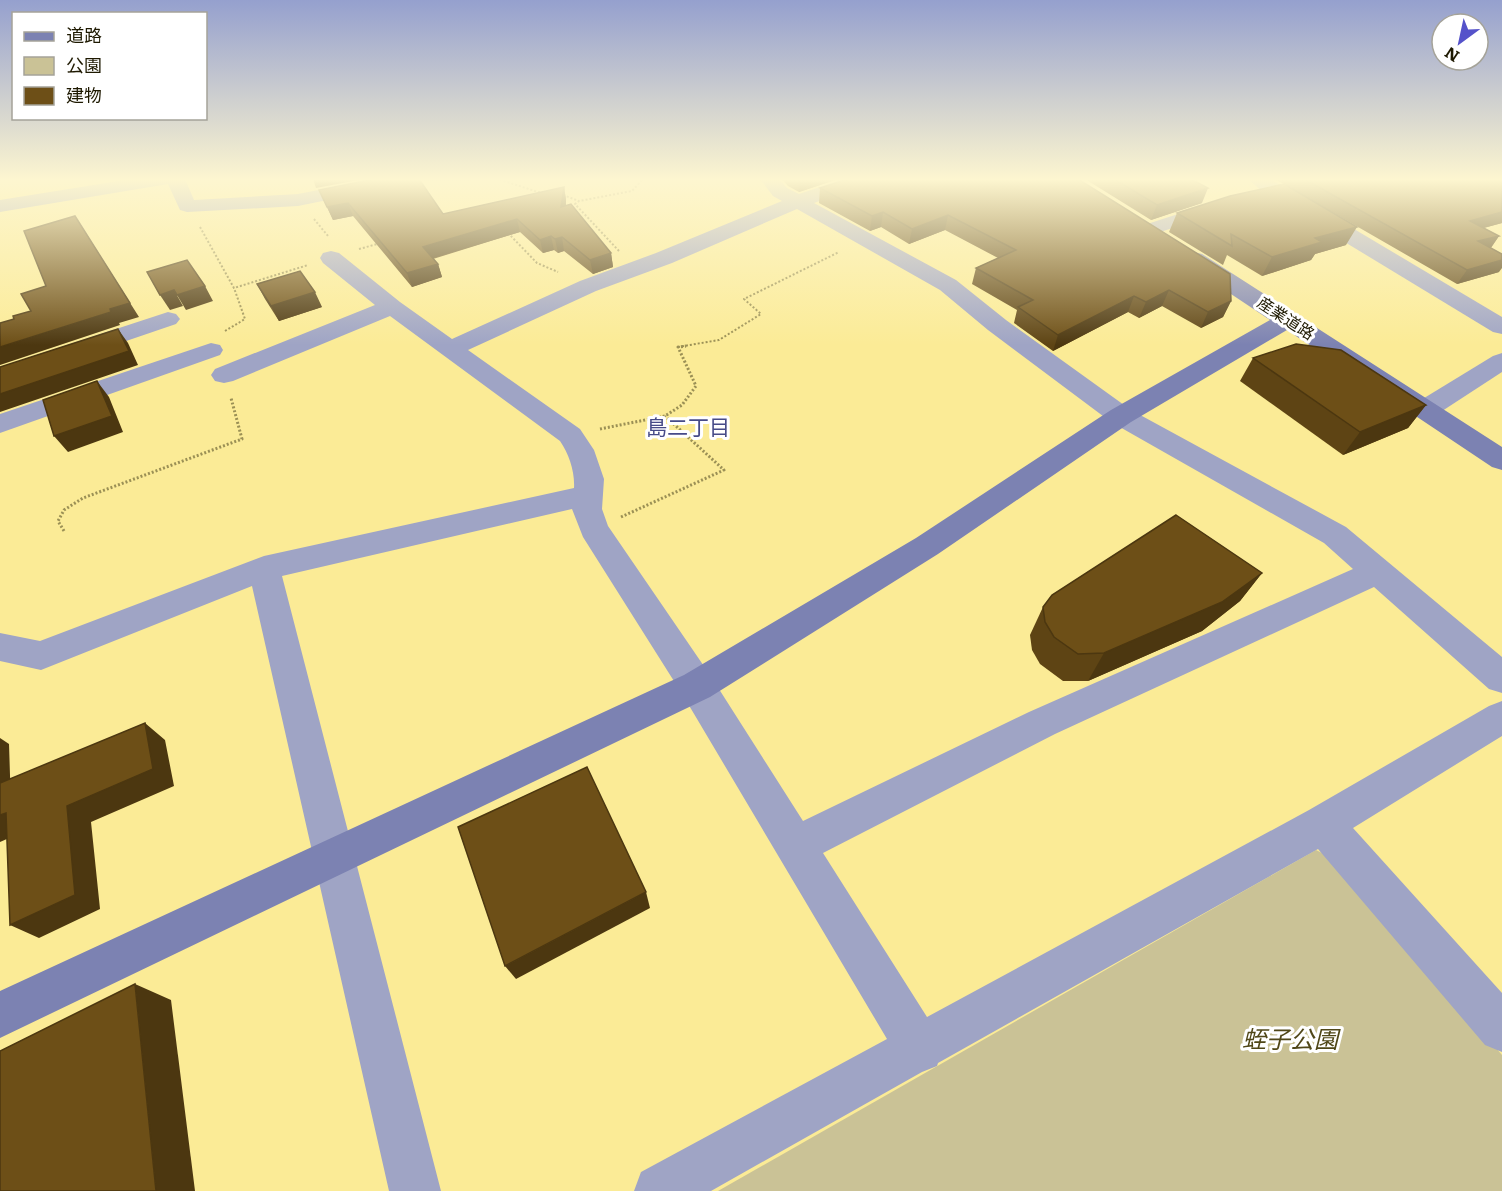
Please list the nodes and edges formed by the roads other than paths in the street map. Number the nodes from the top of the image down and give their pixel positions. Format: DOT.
graph roads {
  1 [pos="719,235"];
  2 [pos="859,235"];
  3 [pos="1156,235"];
  4 [pos="1333,235"];
  5 [pos="337,256"];
  6 [pos="392,307"];
  7 [pos="168,319"];
  8 [pos="1289,320"];
  9 [pos="1502,327"];
  10 [pos="450,349"];
  11 [pos="211,350"];
  12 [pos="1502,361"];
  13 [pos="224,375"];
  14 [pos="0,376"];
  15 [pos="1426,410"];
  16 [pos="1121,416"];
  17 [pos="0,424"];
  18 [pos="1502,460"];
  19 [pos="589,495"];
  20 [pos="264,568"];
  21 [pos="1379,571"];
  22 [pos="0,647"];
  23 [pos="1502,678"];
  24 [pos="697,686"];
  25 [pos="1502,717"];
  26 [pos="1323,824"];
  27 [pos="796,845"];
  28 [pos="334,856"];
  29 [pos="0,1015"];
  30 [pos="1502,1028"];
  31 [pos="920,1049"];
  32 [pos="415,1191"];
  33 [pos="660,1191"];
  1 -- 10 [label="street"];
  2 -- 16 [label="street"];
  3 -- 8 [label="street, 産業道路"];
  4 -- 9 [label="street"];
  5 -- 6 [label="street"];
  6 -- 10 [label="street"];
  6 -- 13 [label="street"];
  7 -- 14 [label="street"];
  8 -- 15 [label="street, 産業道路"];
  8 -- 16 [label="street"];
  10 -- 19 [label="street"];
  11 -- 17 [label="street"];
  12 -- 15 [label="street"];
  15 -- 18 [label="street, 産業道路"];
  16 -- 21 [label="street"];
  16 -- 24 [label="street"];
  19 -- 20 [label="street"];
  19 -- 24 [label="street"];
  20 -- 22 [label="street"];
  20 -- 28 [label="street"];
  21 -- 23 [label="street"];
  21 -- 27 [label="street"];
  24 -- 27 [label="street"];
  24 -- 28 [label="street"];
  25 -- 26 [label="street"];
  26 -- 30 [label="street"];
  26 -- 31 [label="street"];
  27 -- 31 [label="street"];
  28 -- 29 [label="street"];
  28 -- 32 [label="street"];
  31 -- 33 [label="street"];
}
